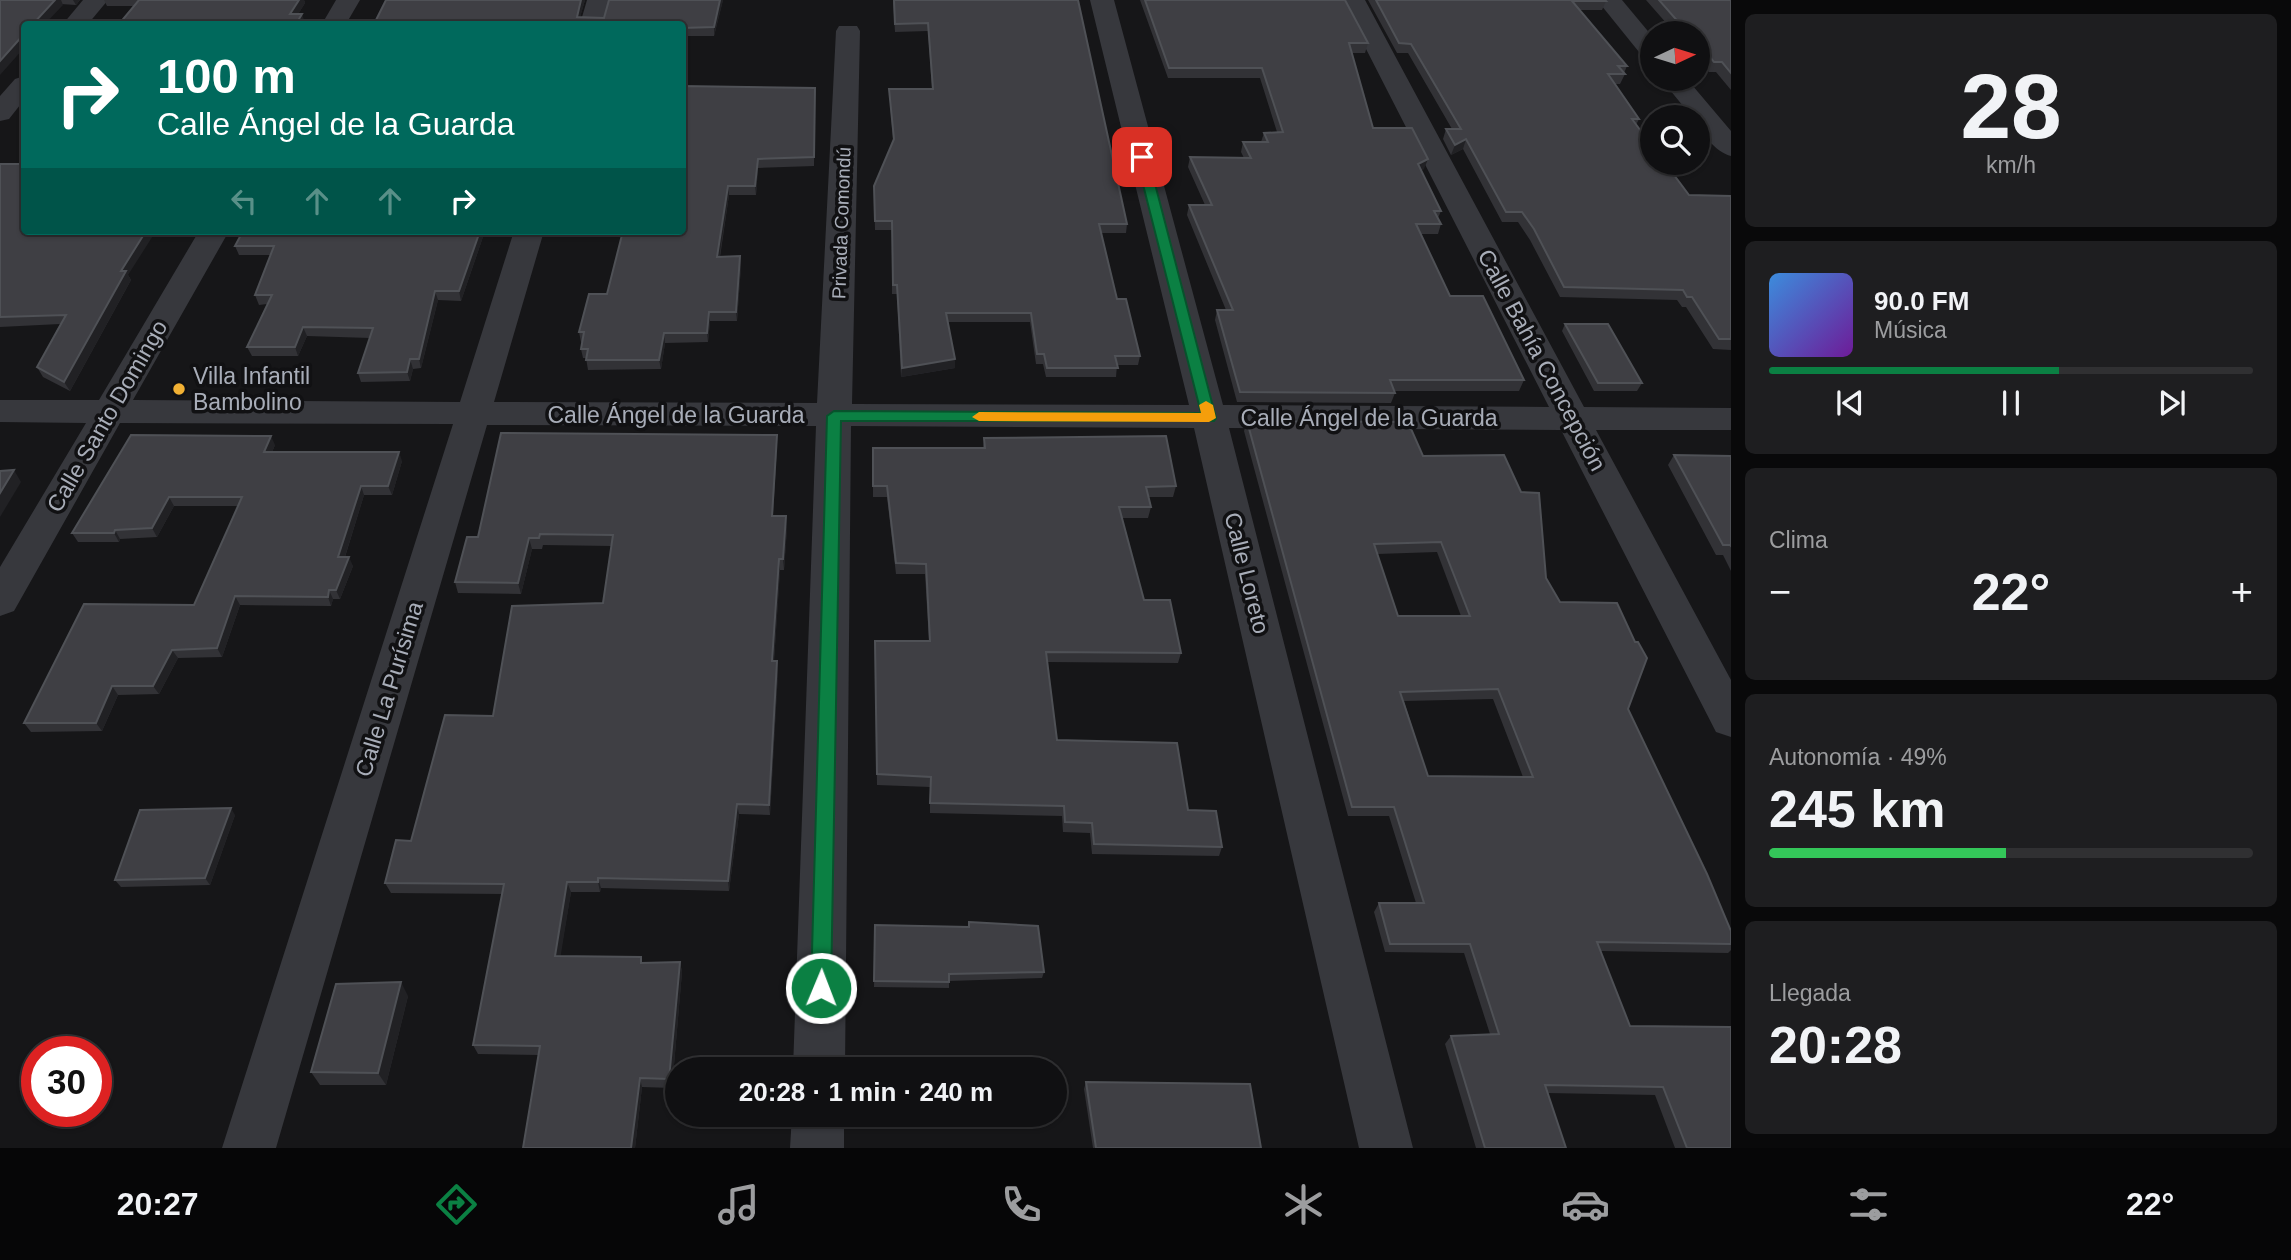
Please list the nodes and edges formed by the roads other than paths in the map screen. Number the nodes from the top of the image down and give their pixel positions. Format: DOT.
graph roads {
  1 [pos="96,0"];
  2 [pos="348,0"];
  3 [pos="599,0"];
  4 [pos="1102,0"];
  5 [pos="1353,0"];
  6 [pos="1609,0"];
  7 [pos="78,21"];
  8 [pos="336,21"];
  9 [pos="593,21"];
  10 [pos="848,31"];
  11 [pos="1640,37"];
  12 [pos="21,88"];
  13 [pos="1684,91"];
  14 [pos="0,113"];
  15 [pos="1731,148"];
  16 [pos="212,235"];
  17 [pos="528,235"];
  18 [pos="0,411"];
  19 [pos="110,412"];
  20 [pos="473,414"];
  21 [pos="834,416"];
  22 [pos="1209,418"];
  23 [pos="1573,418"];
  24 [pos="1731,419"];
  25 [pos="0,601"];
  26 [pos="1731,720"];
  27 [pos="819,1057"];
  28 [pos="818,1127"];
  29 [pos="249,1148"];
  30 [pos="817,1148"];
  31 [pos="1385,1148"];
  1 -- 7 [label="street"];
  2 -- 8 [label="street"];
  3 -- 9 [label="street"];
  4 -- 22 [label="street, Calle Loreto"];
  5 -- 23 [label="street, Calle Bahía Concepción"];
  6 -- 11 [label="street"];
  10 -- 21 [label="street, Privada Comondú"];
  12 -- 14 [label="street"];
  13 -- 15 [label="street"];
  16 -- 19 [label="street, Calle Santo Domingo"];
  17 -- 20 [label="street, Calle La Purísima"];
  18 -- 19 [label="street, Calle Ángel de la Guarda"];
  19 -- 20 [label="street, Calle Ángel de la Guarda"];
  19 -- 25 [label="street, Calle Santo Domingo"];
  20 -- 21 [label="street, Calle Ángel de la Guarda"];
  20 -- 29 [label="street, Calle La Purísima"];
  21 -- 22 [label="street, Calle Ángel de la Guarda"];
  21 -- 27 [label="street, Privada Comondú"];
  22 -- 23 [label="street, Calle Ángel de la Guarda"];
  22 -- 31 [label="street, Calle Loreto"];
  23 -- 24 [label="street, Calle Ángel de la Guarda"];
  23 -- 26 [label="street, Calle Bahía Concepción"];
  28 -- 30 [label="street"];
}
